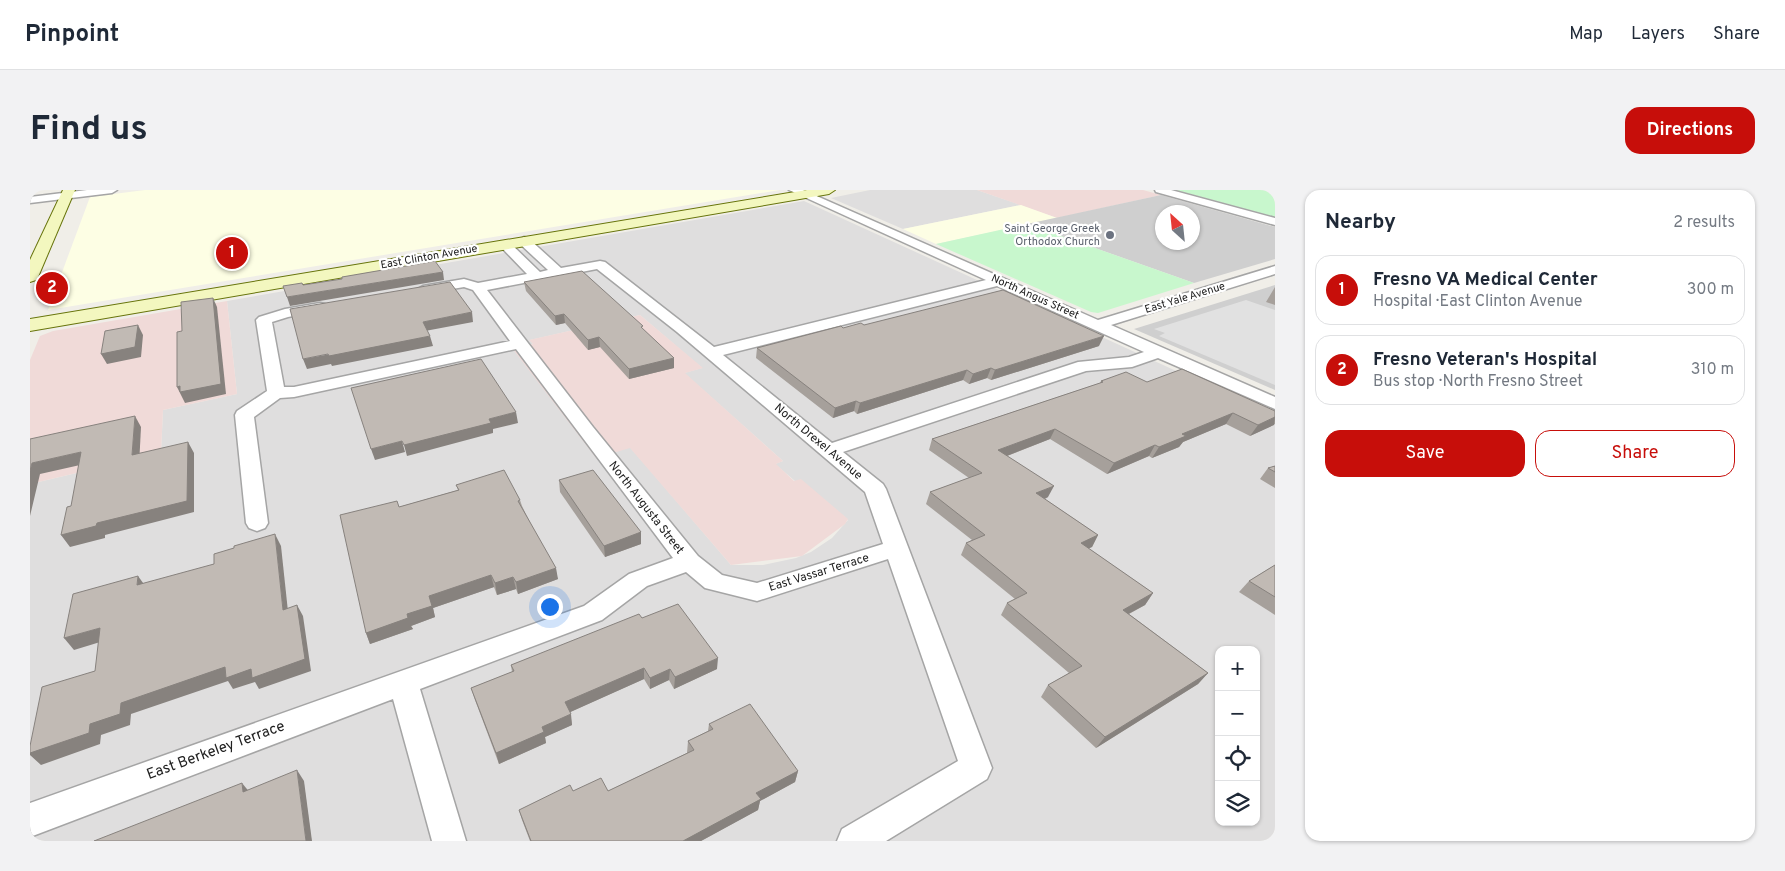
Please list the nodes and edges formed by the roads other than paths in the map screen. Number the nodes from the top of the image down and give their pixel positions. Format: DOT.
graph roads {
  1 [pos="112,190"];
  2 [pos="829,190"];
  3 [pos="1160,190"];
  4 [pos="799,192"];
  5 [pos="67,193"];
  6 [pos="30,200"];
  7 [pos="1275,222"];
  8 [pos="524,242"];
  9 [pos="504,245"];
  10 [pos="36,249"];
  11 [pos="1275,270"];
  12 [pos="548,275"];
  13 [pos="30,277"];
  14 [pos="999,281"];
  15 [pos="478,287"];
  16 [pos="408,292"];
  17 [pos="332,305"];
  18 [pos="30,325"];
  19 [pos="1096,325"];
  20 [pos="521,343"];
  21 [pos="1158,352"];
  22 [pos="710,353"];
  23 [pos="276,393"];
  24 [pos="1275,404"];
  25 [pos="828,451"];
  26 [pos="257,523"];
  27 [pos="896,548"];
  28 [pos="689,562"];
  29 [pos="403,682"];
  30 [pos="30,820"];
  31 [pos="449,841"];
  32 [pos="854,841"];
  1 -- 5 [label="street"];
  2 -- 4 [label="main road, East Clinton Avenue"];
  3 -- 7 [label="street"];
  4 -- 8 [label="main road, East Clinton Avenue"];
  4 -- 14 [label="street, North Angus Street"];
  5 -- 6 [label="street"];
  5 -- 10 [label="main road"];
  8 -- 9 [label="main road, East Clinton Avenue"];
  8 -- 12 [label="street"];
  9 -- 12 [label="street"];
  9 -- 18 [label="main road, East Clinton Avenue"];
  10 -- 13 [label="main road"];
  11 -- 19 [label="street, East Yale Avenue"];
  12 -- 15 [label="street"];
  12 -- 22 [label="street, North Drexel Avenue"];
  14 -- 19 [label="street, North Angus Street"];
  14 -- 22 [label="street"];
  15 -- 16 [label="street"];
  15 -- 20 [label="street, North Augusta Street"];
  17 -- 23 [label="street"];
  19 -- 21 [label="street, North Angus Street"];
  20 -- 23 [label="street"];
  20 -- 28 [label="street, North Augusta Street"];
  21 -- 24 [label="street, North Angus Street"];
  21 -- 25 [label="street"];
  22 -- 25 [label="street, North Drexel Avenue"];
  23 -- 26 [label="street"];
  25 -- 27 [label="street, North Drexel Avenue"];
  27 -- 28 [label="street, East Vassar Terrace"];
  27 -- 32 [label="street, North Drexel Avenue"];
  28 -- 29 [label="street, North Augusta Street"];
  29 -- 30 [label="street, East Berkeley Terrace"];
  29 -- 31 [label="street"];
}
